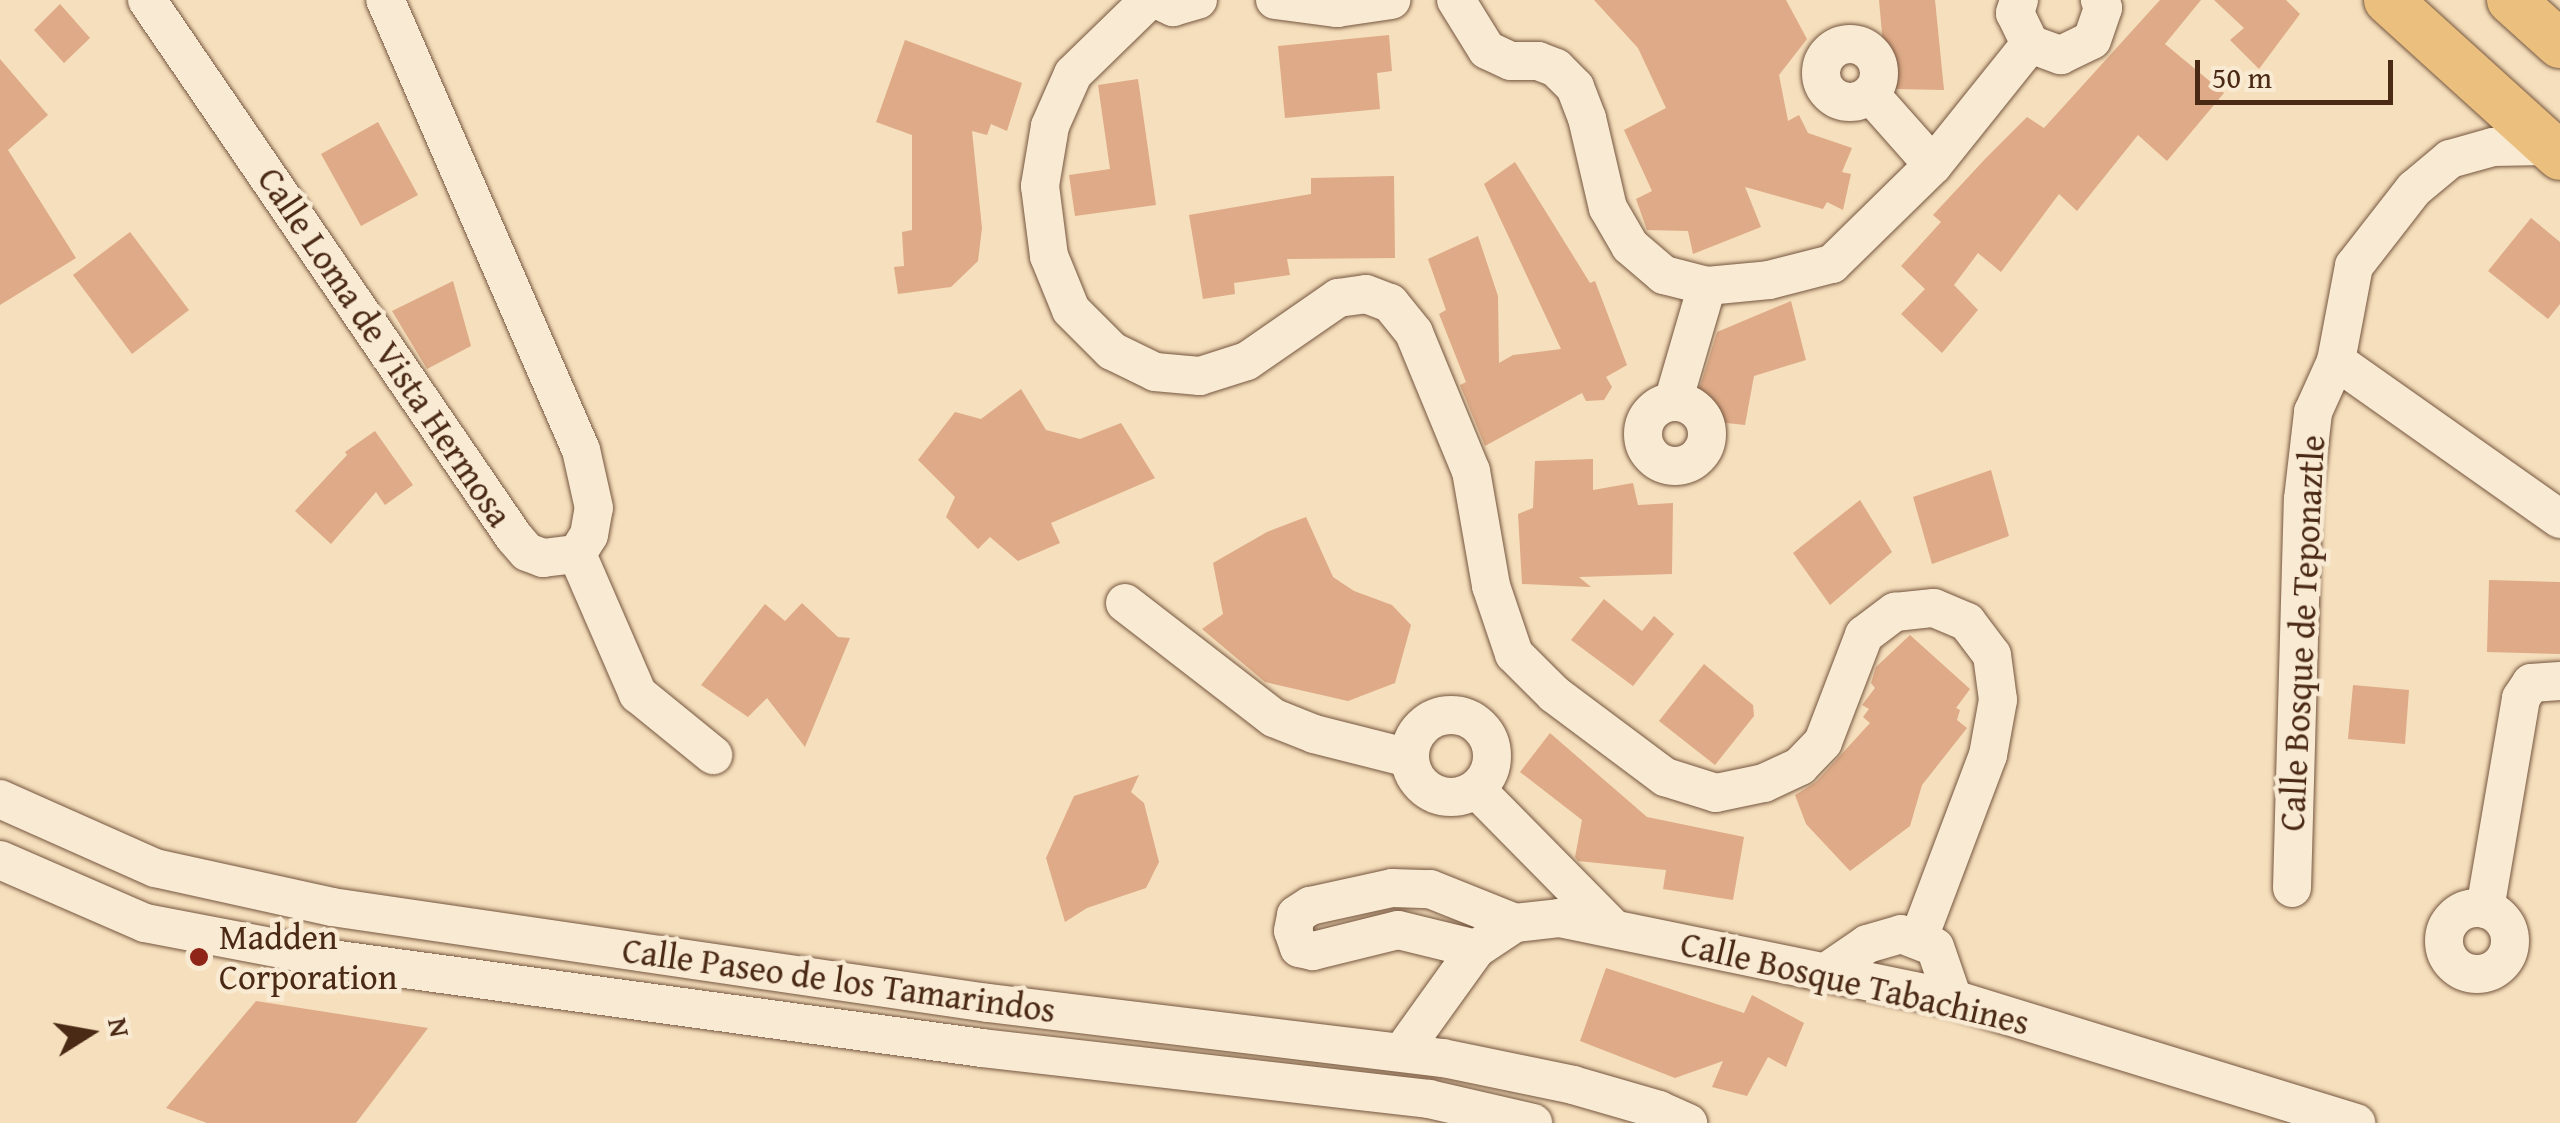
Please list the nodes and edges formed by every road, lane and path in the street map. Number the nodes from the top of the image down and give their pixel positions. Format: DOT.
graph roads {
  1 [pos="146,0"];
  2 [pos="385,0"];
  3 [pos="1149,0"];
  4 [pos="1158,0"];
  5 [pos="1198,0"];
  6 [pos="1275,0"];
  7 [pos="1391,0"];
  8 [pos="1456,0"];
  9 [pos="2020,0"];
  10 [pos="2100,0"];
  11 [pos="2388,0"];
  12 [pos="2511,0"];
  13 [pos="2030,44"];
  14 [pos="2560,44"];
  15 [pos="1870,94"];
  16 [pos="2553,151"];
  17 [pos="1933,165"];
  18 [pos="1707,286"];
  19 [pos="2336,361"];
  20 [pos="1673,402"];
  21 [pos="2560,519"];
  22 [pos="577,554"];
  23 [pos="1125,604"];
  24 [pos="2560,681"];
  25 [pos="713,755"];
  26 [pos="1409,758"];
  27 [pos="1476,790"];
  28 [pos="0,799"];
  29 [pos="0,860"];
  30 [pos="232,886"];
  31 [pos="2292,888"];
  32 [pos="2484,909"];
  33 [pos="1516,924"];
  34 [pos="1612,927"];
  35 [pos="223,938"];
  36 [pos="1919,938"];
  37 [pos="1476,949"];
  38 [pos="1825,973"];
  39 [pos="1952,999"];
  40 [pos="988,1002"];
  41 [pos="982,1048"];
  42 [pos="1402,1052"];
  43 [pos="1533,1123"];
  44 [pos="1688,1123"];
  45 [pos="2356,1123"];
  1 -- 22 [label="street, Calle Loma de Vista Hermosa"];
  2 -- 22 [label="street"];
  3 -- 36 [label="street"];
  4 -- 5 [label="street"];
  6 -- 7 [label="street"];
  8 -- 18 [label="street"];
  9 -- 13 [label="street"];
  10 -- 13 [label="street"];
  11 -- 16 [label="main road"];
  12 -- 14 [label="main road"];
  13 -- 17 [label="street"];
  15 -- 17 [label="street"];
  16 -- 19 [label="street, Calle Bosque de Teponaztle"];
  17 -- 18 [label="street"];
  18 -- 20 [label="street"];
  19 -- 21 [label="street"];
  19 -- 31 [label="street, Calle Bosque de Teponaztle"];
  22 -- 25 [label="street"];
  23 -- 26 [label="street"];
  24 -- 32 [label="street"];
  26 -- 27 [label="street"];
  26 -- 27 [label="street"];
  27 -- 34 [label="street"];
  28 -- 30 [label="street, Calle Paseo de los Tamarindos"];
  29 -- 35 [label="street, Calle Paseo de los Tamarindos"];
  30 -- 35 [label="street"];
  30 -- 40 [label="street, Calle Paseo de los Tamarindos"];
  33 -- 34 [label="street, Calle Bosque Tabachines"];
  33 -- 37 [label="street, Calle Bosque Tabachines"];
  33 -- 37 [label="street"];
  34 -- 38 [label="street, Calle Bosque Tabachines"];
  35 -- 41 [label="street, Calle Paseo de los Tamarindos"];
  36 -- 38 [label="street"];
  36 -- 39 [label="street"];
  37 -- 42 [label="street, Calle Bosque Tabachines"];
  38 -- 39 [label="street, Calle Bosque Tabachines"];
  39 -- 45 [label="street, Calle Bosque Tabachines"];
  40 -- 41 [label="street"];
  40 -- 42 [label="street, Calle Paseo de los Tamarindos"];
  41 -- 43 [label="street, Calle Paseo de los Tamarindos"];
  42 -- 44 [label="street, Calle Paseo de los Tamarindos"];
}
